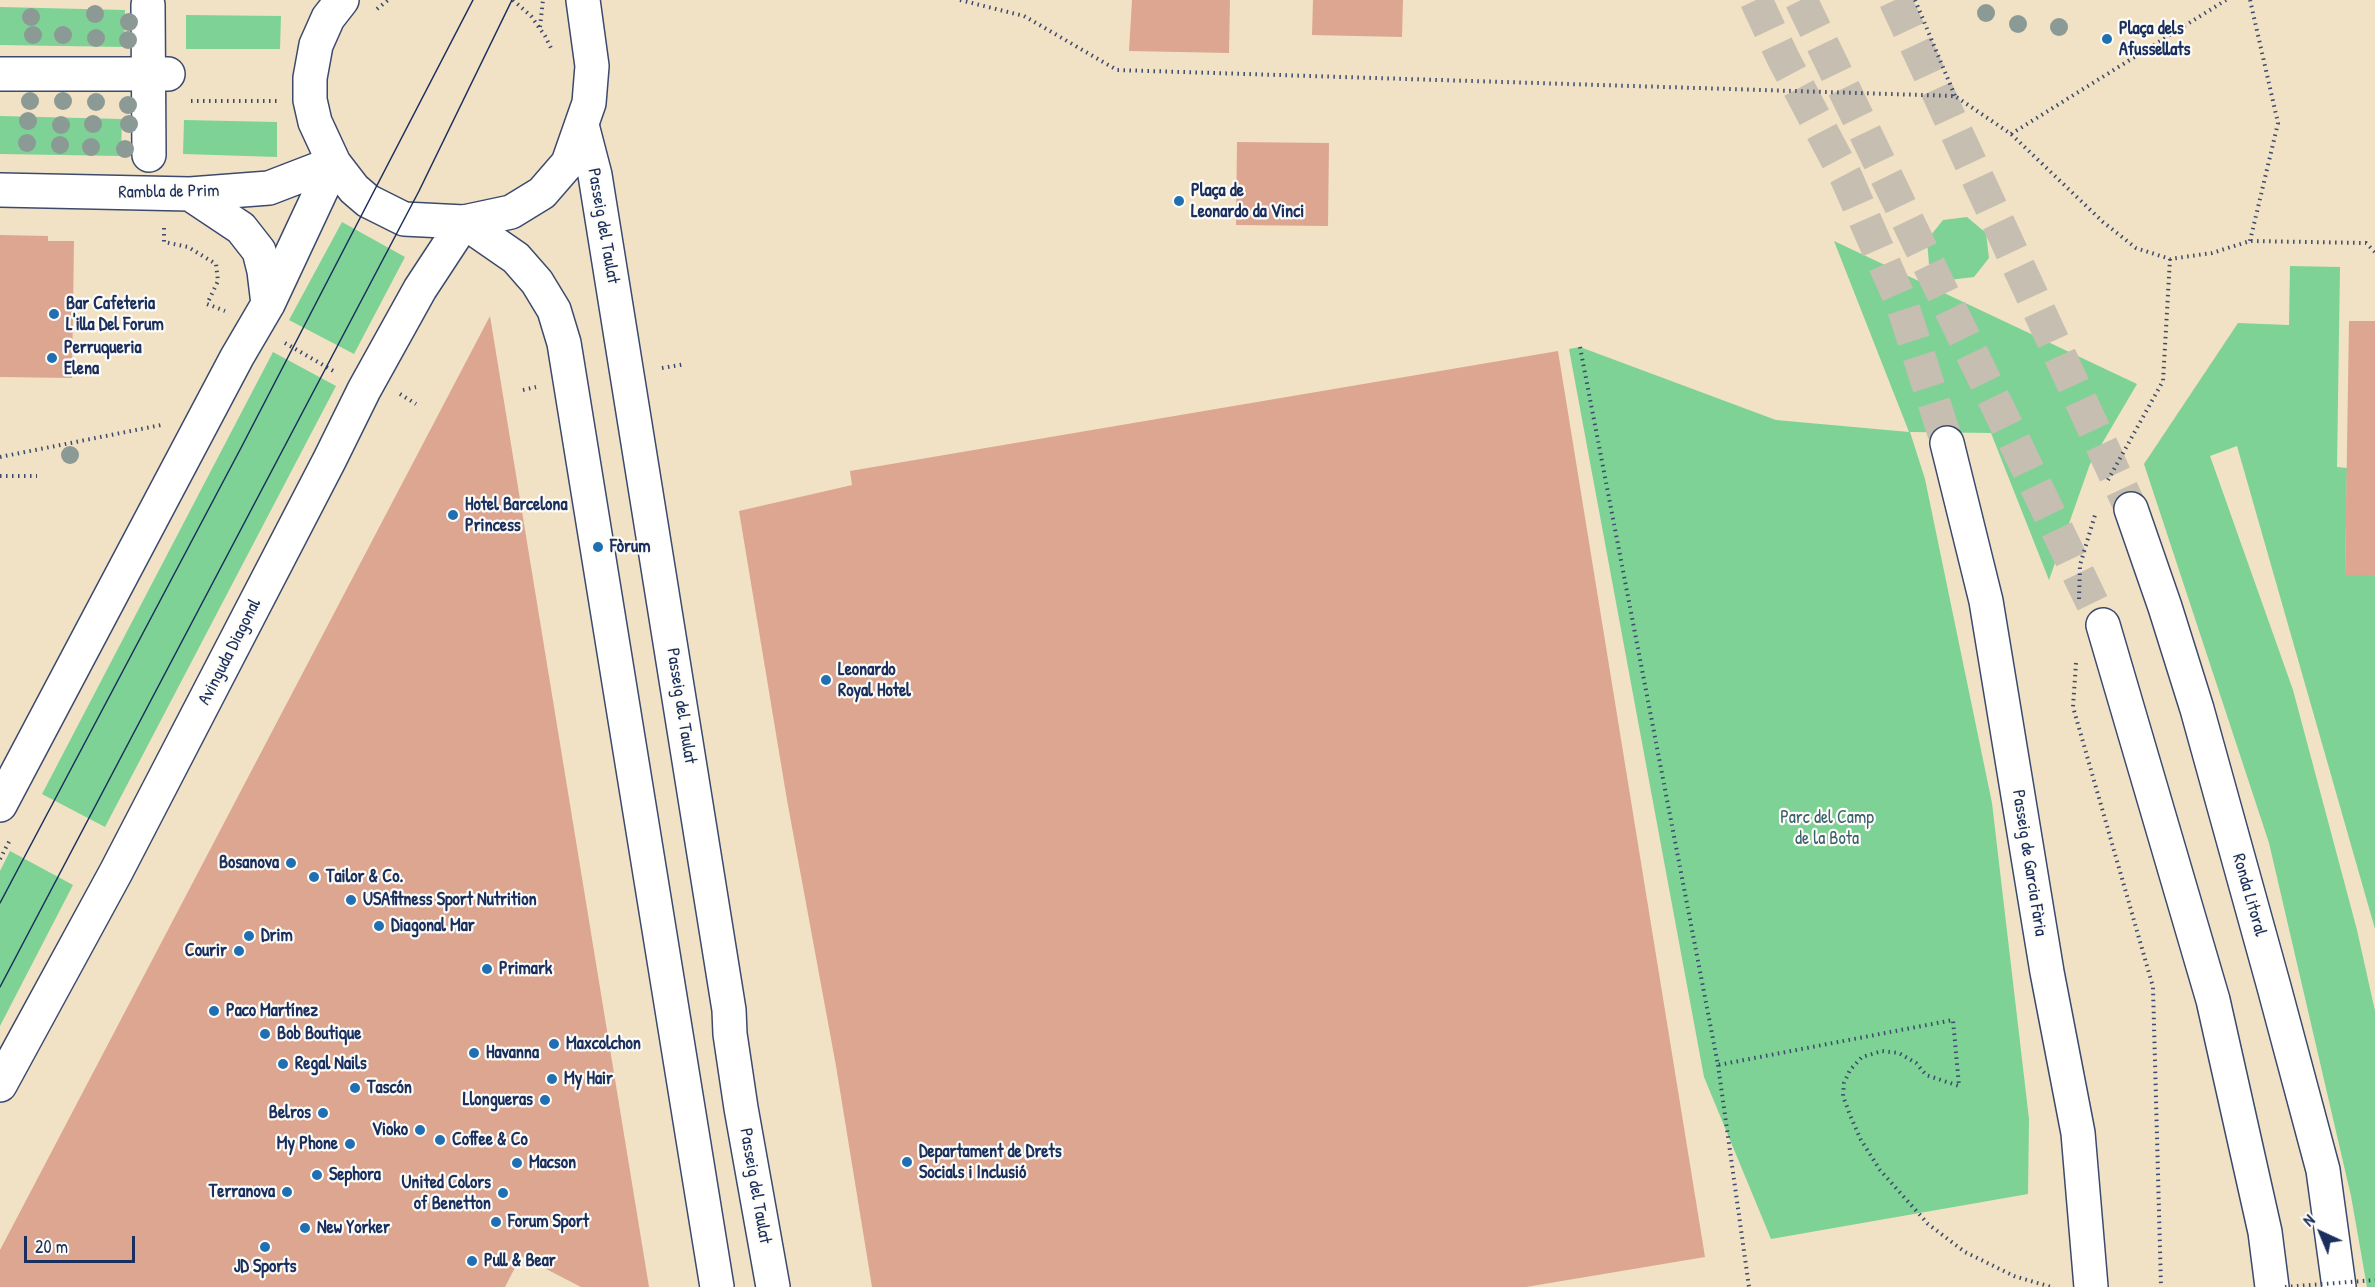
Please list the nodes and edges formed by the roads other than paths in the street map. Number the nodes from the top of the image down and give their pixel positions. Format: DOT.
graph roads {
  1 [pos="342,0"];
  2 [pos="561,0"];
  3 [pos="583,0"];
  4 [pos="148,5"];
  5 [pos="591,44"];
  6 [pos="0,74"];
  7 [pos="158,74"];
  8 [pos="582,125"];
  9 [pos="149,155"];
  10 [pos="334,163"];
  11 [pos="0,190"];
  12 [pos="190,194"];
  13 [pos="464,222"];
  14 [pos="268,304"];
  15 [pos="1947,443"];
  16 [pos="2131,509"];
  17 [pos="2103,625"];
  18 [pos="0,805"];
  19 [pos="0,1085"];
  20 [pos="717,1287"];
  21 [pos="773,1287"];
  22 [pos="2091,1287"];
  23 [pos="2272,1287"];
  24 [pos="2339,1287"];
  1 -- 10 [label="main road"];
  2 -- 5 [label="main road"];
  3 -- 5 [label="main road"];
  4 -- 7 [label="main road, Rambla de Prim"];
  5 -- 8 [label="main road"];
  6 -- 7 [label="main road"];
  7 -- 9 [label="main road, Rambla de Prim"];
  8 -- 13 [label="main road"];
  8 -- 21 [label="main road, Passeig del Taulat"];
  10 -- 12 [label="main road, Rambla de Prim"];
  10 -- 13 [label="main road"];
  10 -- 14 [label="main road"];
  11 -- 12 [label="main road, Rambla de Prim"];
  12 -- 14 [label="main road"];
  13 -- 19 [label="main road, Avinguda Diagonal"];
  13 -- 20 [label="main road"];
  14 -- 18 [label="main road"];
  15 -- 22 [label="main road, Passeig de Garcia Fària"];
  16 -- 24 [label="main road, Ronda Litoral"];
  17 -- 23 [label="main road"];
}
